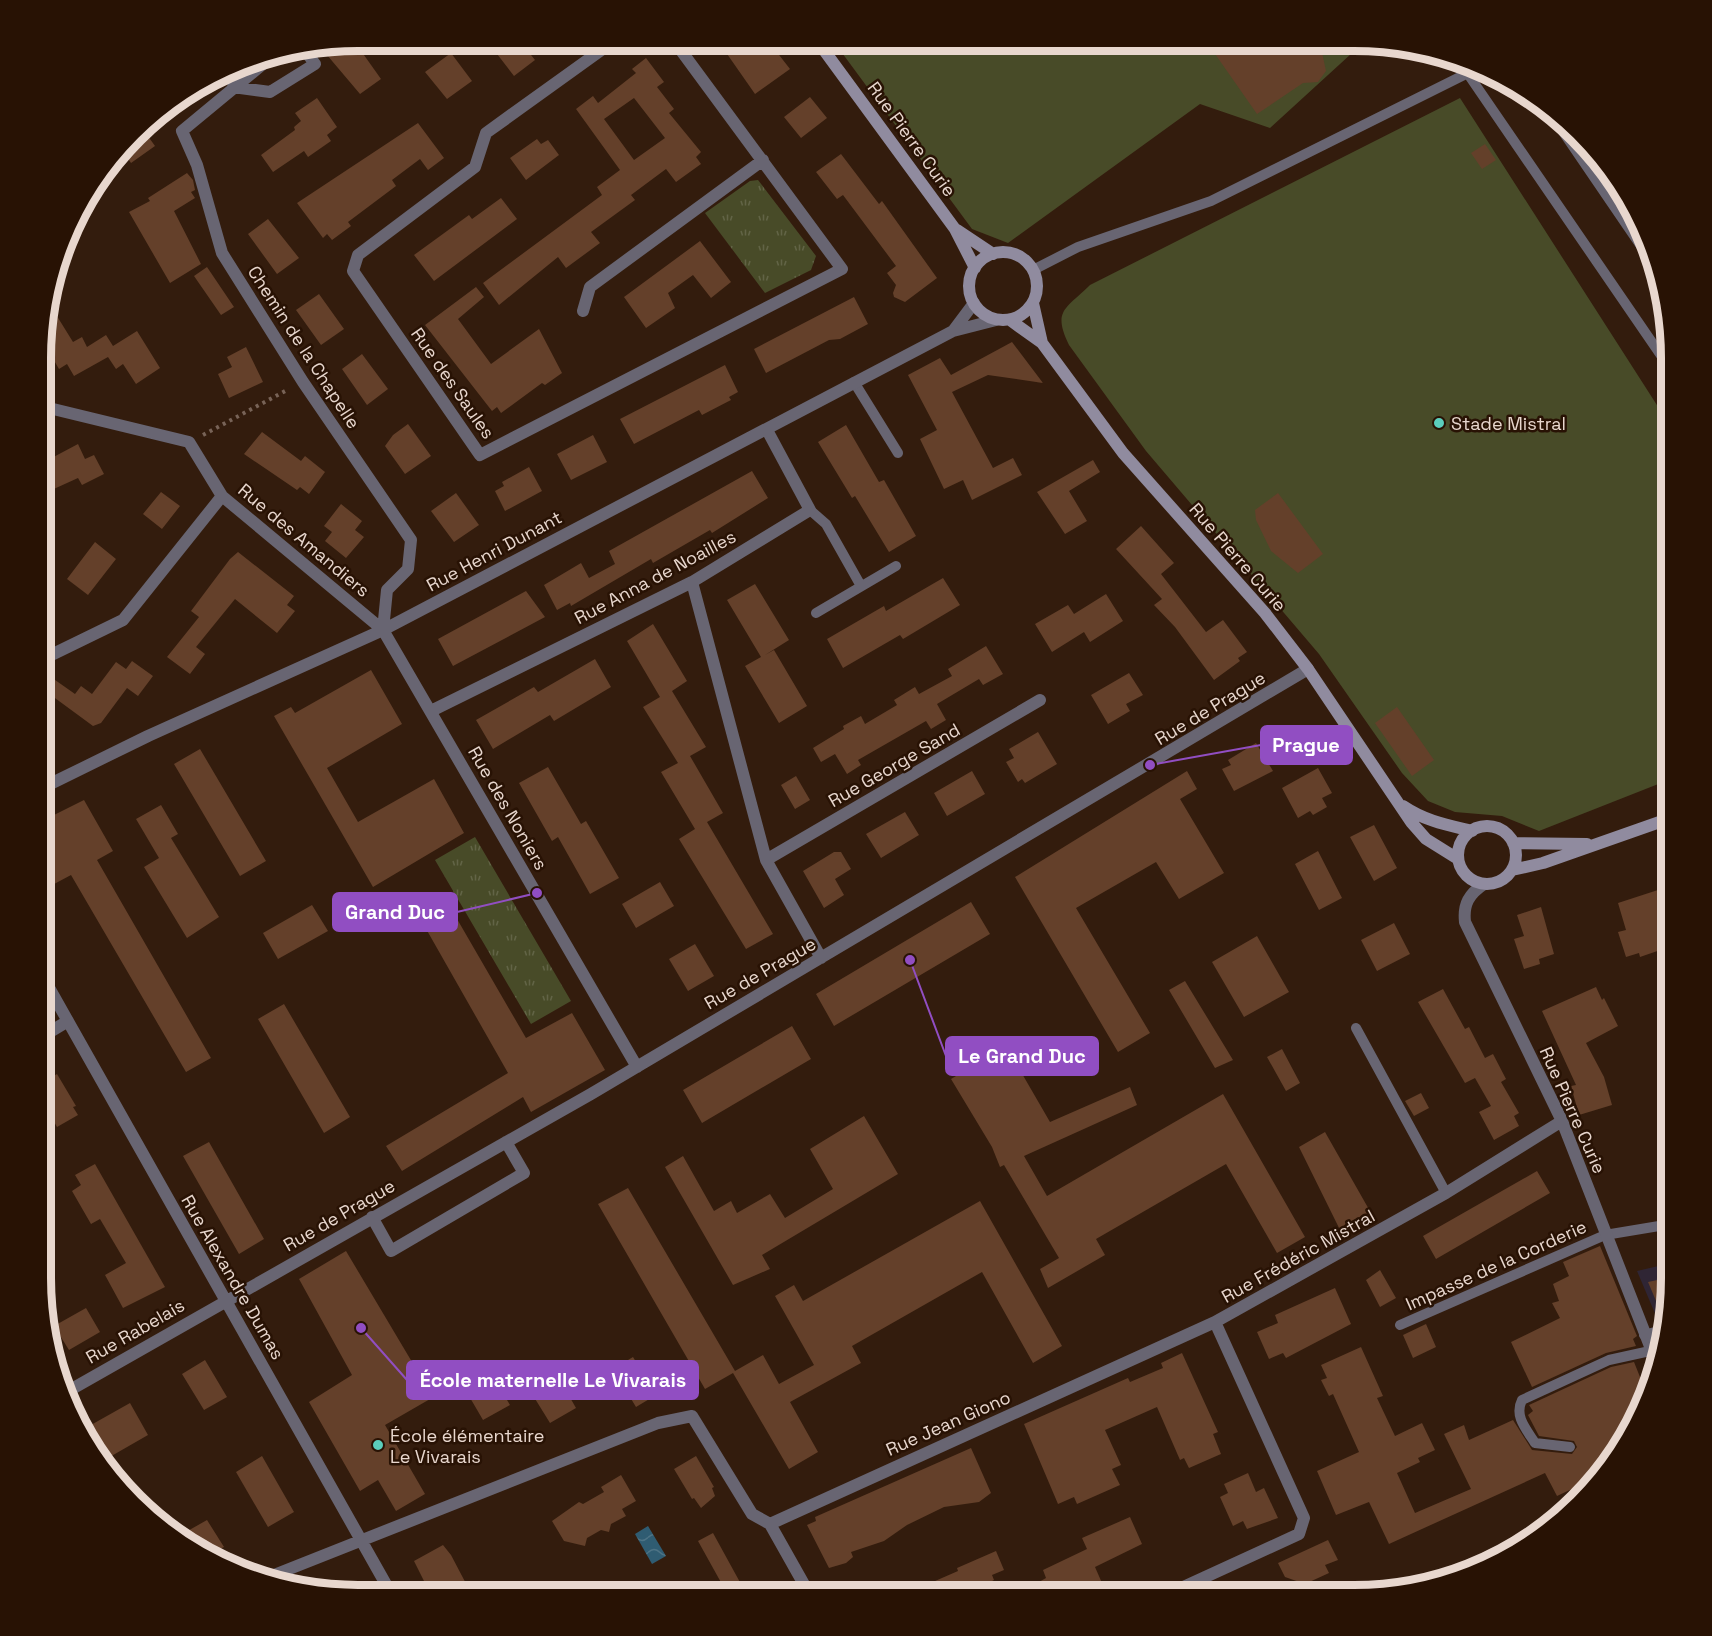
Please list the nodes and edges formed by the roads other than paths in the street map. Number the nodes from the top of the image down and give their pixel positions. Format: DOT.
graph roads {
  1 [pos="600,51"];
  2 [pos="681,51"];
  3 [pos="825,51"];
  4 [pos="309,55"];
  5 [pos="257,68"];
  6 [pos="1469,73"];
  7 [pos="1473,74"];
  8 [pos="232,87"];
  9 [pos="1566,137"];
  10 [pos="763,160"];
  11 [pos="955,229"];
  12 [pos="1640,245"];
  13 [pos="993,254"];
  14 [pos="975,268"];
  15 [pos="1033,270"];
  16 [pos="974,303"];
  17 [pos="1033,303"];
  18 [pos="583,311"];
  19 [pos="996,320"];
  20 [pos="1010,320"];
  21 [pos="953,331"];
  22 [pos="1042,343"];
  23 [pos="1661,355"];
  24 [pos="854,382"];
  25 [pos="51,409"];
  26 [pos="767,430"];
  27 [pos="898,453"];
  28 [pos="222,496"];
  29 [pos="810,510"];
  30 [pos="896,566"];
  31 [pos="692,582"];
  32 [pos="861,586"];
  33 [pos="816,613"];
  34 [pos="383,630"];
  35 [pos="51,655"];
  36 [pos="1308,669"];
  37 [pos="1040,700"];
  38 [pos="431,711"];
  39 [pos="51,784"];
  40 [pos="1397,802"];
  41 [pos="1661,821"];
  42 [pos="1472,831"];
  43 [pos="1513,843"];
  44 [pos="1599,843"];
  45 [pos="1458,859"];
  46 [pos="766,860"];
  47 [pos="1512,870"];
  48 [pos="1484,884"];
  49 [pos="821,958"];
  50 [pos="51,991"];
  51 [pos="68,1021"];
  52 [pos="1356,1028"];
  53 [pos="51,1031"];
  54 [pos="637,1067"];
  55 [pos="1562,1121"];
  56 [pos="506,1142"];
  57 [pos="1446,1193"];
  58 [pos="372,1217"];
  59 [pos="1661,1226"];
  60 [pos="1605,1234"];
  61 [pos="226,1300"];
  62 [pos="1215,1322"];
  63 [pos="1400,1325"];
  64 [pos="1656,1332"];
  65 [pos="1644,1335"];
  66 [pos="1652,1355"];
  67 [pos="71,1389"];
  68 [pos="1570,1447"];
  69 [pos="770,1524"];
  70 [pos="363,1540"];
  71 [pos="276,1574"];
  72 [pos="1205,1578"];
  73 [pos="387,1585"];
  74 [pos="804,1585"];
  75 [pos="1189,1585"];
  76 [pos="1208,1585"];
  1 -- 10 [label="street, Rue des Saules"];
  2 -- 10 [label="street, Rue des Saules"];
  3 -- 11 [label="street, Rue Pierre Curie"];
  4 -- 8 [label="street"];
  5 -- 8 [label="street, Chemin de la Chapelle"];
  6 -- 15 [label="lane"];
  7 -- 23 [label="lane"];
  8 -- 34 [label="street, Chemin de la Chapelle"];
  9 -- 12 [label="lane"];
  10 -- 18 [label="street"];
  11 -- 13 [label="street, Rue Pierre Curie"];
  11 -- 14 [label="street, Rue Pierre Curie"];
  13 -- 14 [label="street"];
  13 -- 15 [label="street"];
  14 -- 16 [label="street"];
  15 -- 17 [label="street"];
  16 -- 19 [label="street"];
  16 -- 21 [label="street, Rue Henri Dunant"];
  17 -- 20 [label="street"];
  17 -- 22 [label="street, Rue Pierre Curie"];
  19 -- 20 [label="street"];
  19 -- 21 [label="street, Rue Henri Dunant"];
  20 -- 22 [label="street, Rue Pierre Curie"];
  21 -- 24 [label="street, Rue Henri Dunant"];
  22 -- 36 [label="street, Rue Pierre Curie"];
  24 -- 26 [label="street, Rue Henri Dunant"];
  24 -- 27 [label="lane"];
  25 -- 28 [label="street, Rue des Amandiers"];
  26 -- 29 [label="street"];
  26 -- 34 [label="street, Rue Henri Dunant"];
  28 -- 34 [label="street, Rue des Amandiers"];
  28 -- 35 [label="street"];
  29 -- 31 [label="street, Rue Anna de Noailles"];
  29 -- 32 [label="lane"];
  30 -- 32 [label="lane"];
  31 -- 38 [label="street, Rue Anna de Noailles"];
  31 -- 46 [label="street"];
  32 -- 33 [label="lane"];
  34 -- 38 [label="street, Rue des Noniers"];
  34 -- 39 [label="street, Rue Henri Dunant"];
  36 -- 40 [label="street, Rue Pierre Curie"];
  36 -- 49 [label="street, Rue de Prague"];
  37 -- 46 [label="street, Rue George Sand"];
  38 -- 54 [label="street, Rue des Noniers"];
  40 -- 42 [label="street, Rue Pierre Curie"];
  40 -- 45 [label="street, Rue Pierre Curie"];
  41 -- 44 [label="street"];
  42 -- 43 [label="street"];
  42 -- 45 [label="street"];
  43 -- 44 [label="street"];
  43 -- 47 [label="street"];
  44 -- 47 [label="street"];
  45 -- 48 [label="street"];
  46 -- 49 [label="street"];
  47 -- 48 [label="street"];
  48 -- 55 [label="street, Rue Pierre Curie"];
  49 -- 54 [label="street, Rue de Prague"];
  50 -- 51 [label="street, Rue Alexandre Dumas"];
  51 -- 53 [label="street"];
  51 -- 61 [label="street, Rue Alexandre Dumas"];
  52 -- 57 [label="lane"];
  54 -- 56 [label="street, Rue de Prague"];
  55 -- 57 [label="street, Rue Frédéric Mistral"];
  55 -- 60 [label="street, Rue Pierre Curie"];
  56 -- 58 [label="street, Rue de Prague"];
  56 -- 58 [label="street"];
  57 -- 62 [label="street, Rue Frédéric Mistral"];
  58 -- 61 [label="street, Rue de Prague"];
  59 -- 60 [label="lane, Impasse de la Corderie"];
  60 -- 63 [label="lane, Impasse de la Corderie"];
  60 -- 65 [label="street, Rue Pierre Curie"];
  61 -- 67 [label="street, Rue Rabelais"];
  61 -- 70 [label="street, Rue Alexandre Dumas"];
  62 -- 69 [label="street, Rue Jean Giono"];
  62 -- 72 [label="street, Rue Frédéric Mistral"];
  64 -- 65 [label="lane"];
  65 -- 66 [label="street, Rue Pierre Curie"];
  66 -- 68 [label="lane"];
  69 -- 70 [label="street"];
  69 -- 74 [label="street"];
  70 -- 71 [label="street"];
  70 -- 73 [label="street, Rue Alexandre Dumas"];
  72 -- 75 [label="street, Rue Frédéric Mistral"];
  72 -- 76 [label="street"];
}
